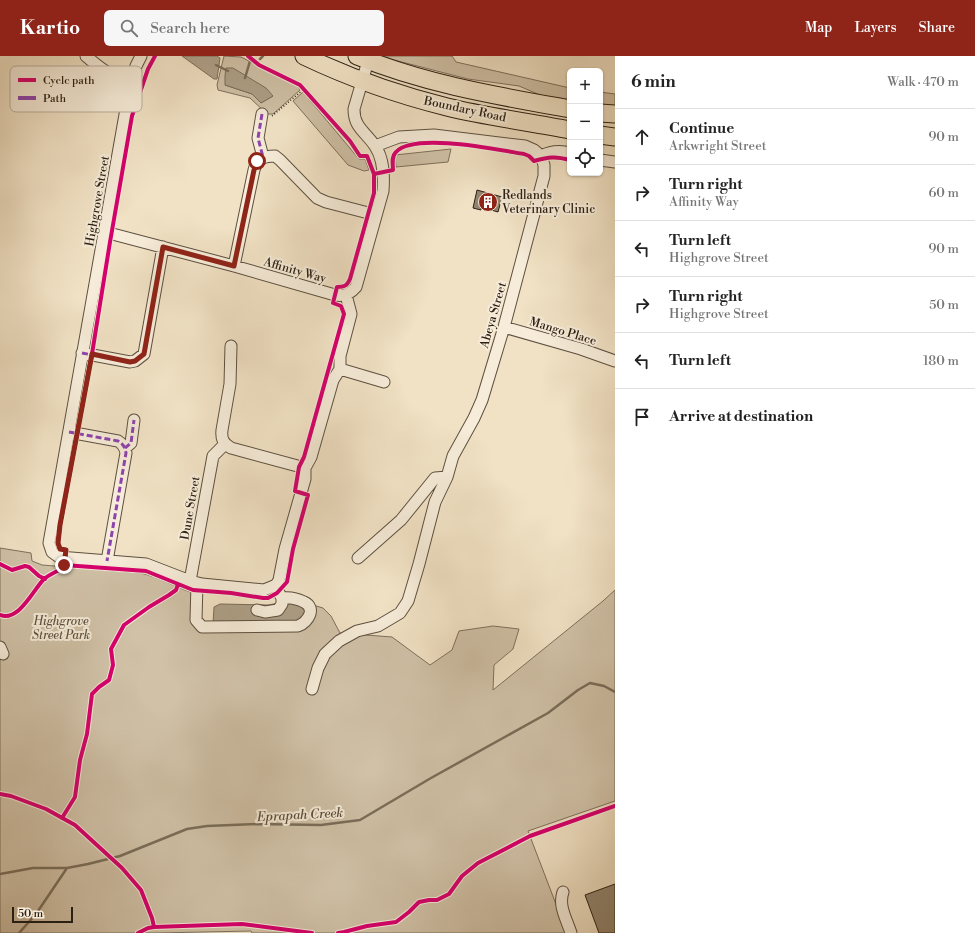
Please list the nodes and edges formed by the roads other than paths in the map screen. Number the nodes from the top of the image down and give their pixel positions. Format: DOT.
graph roads {
  1 [pos="86,56"];
  2 [pos="141,56"];
  3 [pos="304,56"];
  4 [pos="362,58"];
  5 [pos="98,66"];
  6 [pos="136,66"];
  7 [pos="363,81"];
  8 [pos="567,108"];
  9 [pos="125,112"];
  10 [pos="262,114"];
  11 [pos="603,114"];
  12 [pos="615,114"];
  13 [pos="567,129"];
  14 [pos="603,136"];
  15 [pos="615,138"];
  16 [pos="375,146"];
  17 [pos="567,152"];
  18 [pos="541,156"];
  19 [pos="263,157"];
  20 [pos="603,160"];
  21 [pos="615,162"];
  22 [pos="376,215"];
  23 [pos="104,232"];
  24 [pos="163,247"];
  25 [pos="234,266"];
  26 [pos="346,295"];
  27 [pos="504,327"];
  28 [pos="231,346"];
  29 [pos="82,353"];
  30 [pos="615,361"];
  31 [pos="340,369"];
  32 [pos="384,382"];
  33 [pos="134,420"];
  34 [pos="68,432"];
  35 [pos="225,444"];
  36 [pos="125,448"];
  37 [pos="305,468"];
  38 [pos="447,477"];
  39 [pos="358,558"];
  40 [pos="107,562"];
  41 [pos="194,584"];
  42 [pos="273,586"];
  43 [pos="282,598"];
  44 [pos="257,610"];
  45 [pos="312,689"];
  46 [pos="563,892"];
  47 [pos="572,933"];
  1 -- 5 [label="street"];
  2 -- 6 [label="street, Highgrove Street"];
  3 -- 7 [label="highway, Boundary Road"];
  4 -- 7 [label="street, Boundary Road"];
  4 -- 8 [label="highway, Boundary Road"];
  7 -- 13 [label="highway, Boundary Road"];
  7 -- 16 [label="street"];
  9 -- 23 [label="street, Highgrove Street"];
  10 -- 19 [label="street"];
  11 -- 12 [label="highway"];
  14 -- 15 [label="highway"];
  16 -- 18 [label="street"];
  16 -- 22 [label="street"];
  17 -- 18 [label="street"];
  18 -- 27 [label="street, Abeya Street"];
  19 -- 22 [label="street"];
  19 -- 25 [label="street"];
  20 -- 21 [label="street"];
  22 -- 26 [label="street"];
  23 -- 24 [label="street, Affinity Way"];
  23 -- 29 [label="street, Highgrove Street"];
  24 -- 25 [label="street, Affinity Way"];
  24 -- 29 [label="street"];
  25 -- 26 [label="street, Affinity Way"];
  26 -- 31 [label="street"];
  27 -- 30 [label="street, Mango Place"];
  27 -- 38 [label="street, Abeya Street"];
  28 -- 35 [label="street"];
  29 -- 34 [label="street, Highgrove Street"];
  31 -- 32 [label="street"];
  31 -- 37 [label="street"];
  33 -- 36 [label="street"];
  34 -- 36 [label="street"];
  34 -- 40 [label="street, Highgrove Street"];
  35 -- 37 [label="street"];
  35 -- 41 [label="street, Dune Street"];
  36 -- 40 [label="street"];
  37 -- 42 [label="street"];
  38 -- 39 [label="street"];
  38 -- 45 [label="street, Abeya Street"];
  40 -- 41 [label="street"];
  41 -- 42 [label="street"];
  41 -- 43 [label="street, Dune Street"];
  42 -- 43 [label="street"];
  43 -- 44 [label="street"];
  46 -- 47 [label="street"];
}
